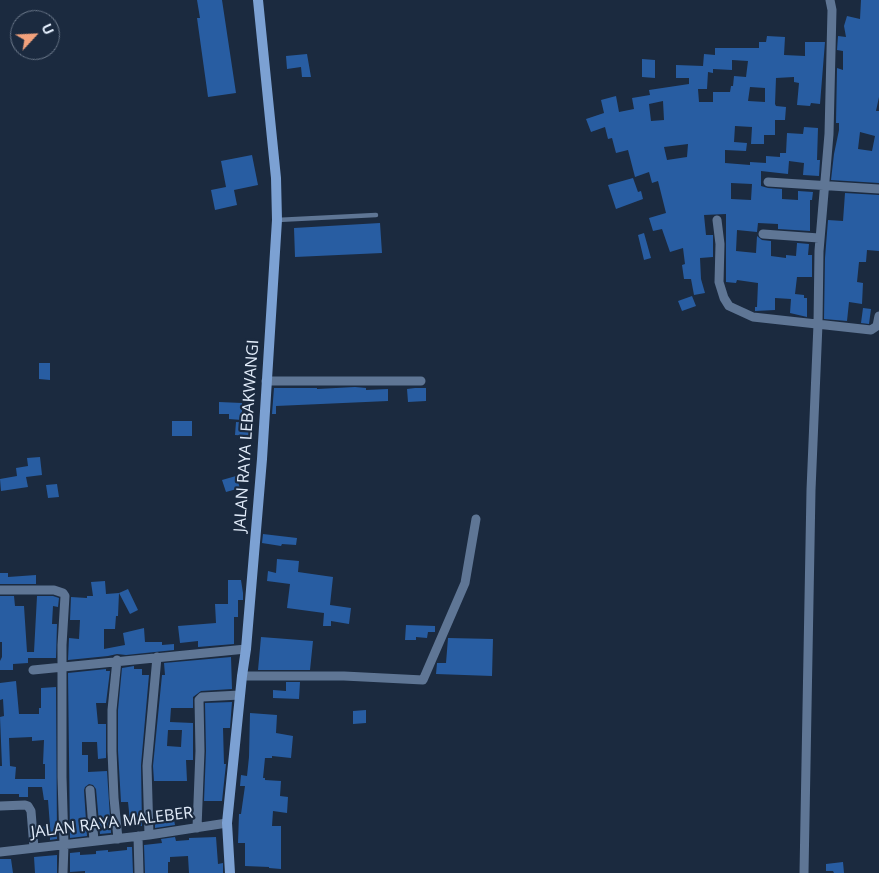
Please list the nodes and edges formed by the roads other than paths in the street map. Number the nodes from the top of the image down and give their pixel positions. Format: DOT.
graph roads {
  1 [pos="258,0"];
  2 [pos="830,0"];
  3 [pos="768,182"];
  4 [pos="824,186"];
  5 [pos="879,190"];
  6 [pos="376,215"];
  7 [pos="277,220"];
  8 [pos="717,220"];
  9 [pos="763,234"];
  10 [pos="819,238"];
  11 [pos="879,316"];
  12 [pos="818,324"];
  13 [pos="266,381"];
  14 [pos="422,381"];
  15 [pos="476,519"];
  16 [pos="0,590"];
  17 [pos="246,649"];
  18 [pos="157,657"];
  19 [pos="117,660"];
  20 [pos="62,666"];
  21 [pos="33,670"];
  22 [pos="242,676"];
  23 [pos="240,695"];
  24 [pos="90,790"];
  25 [pos="0,806"];
  26 [pos="227,823"];
  27 [pos="198,828"];
  28 [pos="149,835"];
  29 [pos="138,836"];
  30 [pos="118,839"];
  31 [pos="94,841"];
  32 [pos="64,844"];
  33 [pos="34,848"];
  34 [pos="0,852"];
  35 [pos="63,873"];
  36 [pos="139,873"];
  37 [pos="230,873"];
  38 [pos="804,873"];
  1 -- 7 [label="main road, JALAN RAYA LEBAKWANGI"];
  2 -- 4 [label="street"];
  3 -- 4 [label="street"];
  4 -- 5 [label="street"];
  4 -- 10 [label="street"];
  6 -- 7 [label="lane"];
  7 -- 13 [label="main road, JALAN RAYA LEBAKWANGI"];
  8 -- 12 [label="street"];
  9 -- 10 [label="street"];
  10 -- 12 [label="street"];
  11 -- 12 [label="street"];
  12 -- 38 [label="street"];
  13 -- 14 [label="street"];
  13 -- 17 [label="main road, JALAN RAYA LEBAKWANGI"];
  15 -- 22 [label="street"];
  16 -- 20 [label="street"];
  17 -- 18 [label="street"];
  17 -- 22 [label="main road, JALAN RAYA LEBAKWANGI"];
  18 -- 19 [label="street"];
  18 -- 28 [label="street"];
  19 -- 20 [label="street"];
  19 -- 30 [label="street"];
  20 -- 21 [label="street"];
  20 -- 32 [label="street"];
  22 -- 23 [label="main road, JALAN RAYA LEBAKWANGI"];
  23 -- 26 [label="main road, JALAN RAYA LEBAKWANGI"];
  23 -- 27 [label="street"];
  24 -- 31 [label="street"];
  25 -- 33 [label="street"];
  26 -- 27 [label="street, JALAN RAYA MALEBER"];
  26 -- 37 [label="main road, JALAN RAYA LEBAKWANGI"];
  27 -- 28 [label="street, JALAN RAYA MALEBER"];
  28 -- 29 [label="street, JALAN RAYA MALEBER"];
  29 -- 30 [label="street, JALAN RAYA MALEBER"];
  29 -- 36 [label="street"];
  30 -- 31 [label="street, JALAN RAYA MALEBER"];
  31 -- 32 [label="street, JALAN RAYA MALEBER"];
  32 -- 33 [label="street, JALAN RAYA MALEBER"];
  32 -- 35 [label="street"];
  33 -- 34 [label="street, JALAN RAYA MALEBER"];
}
